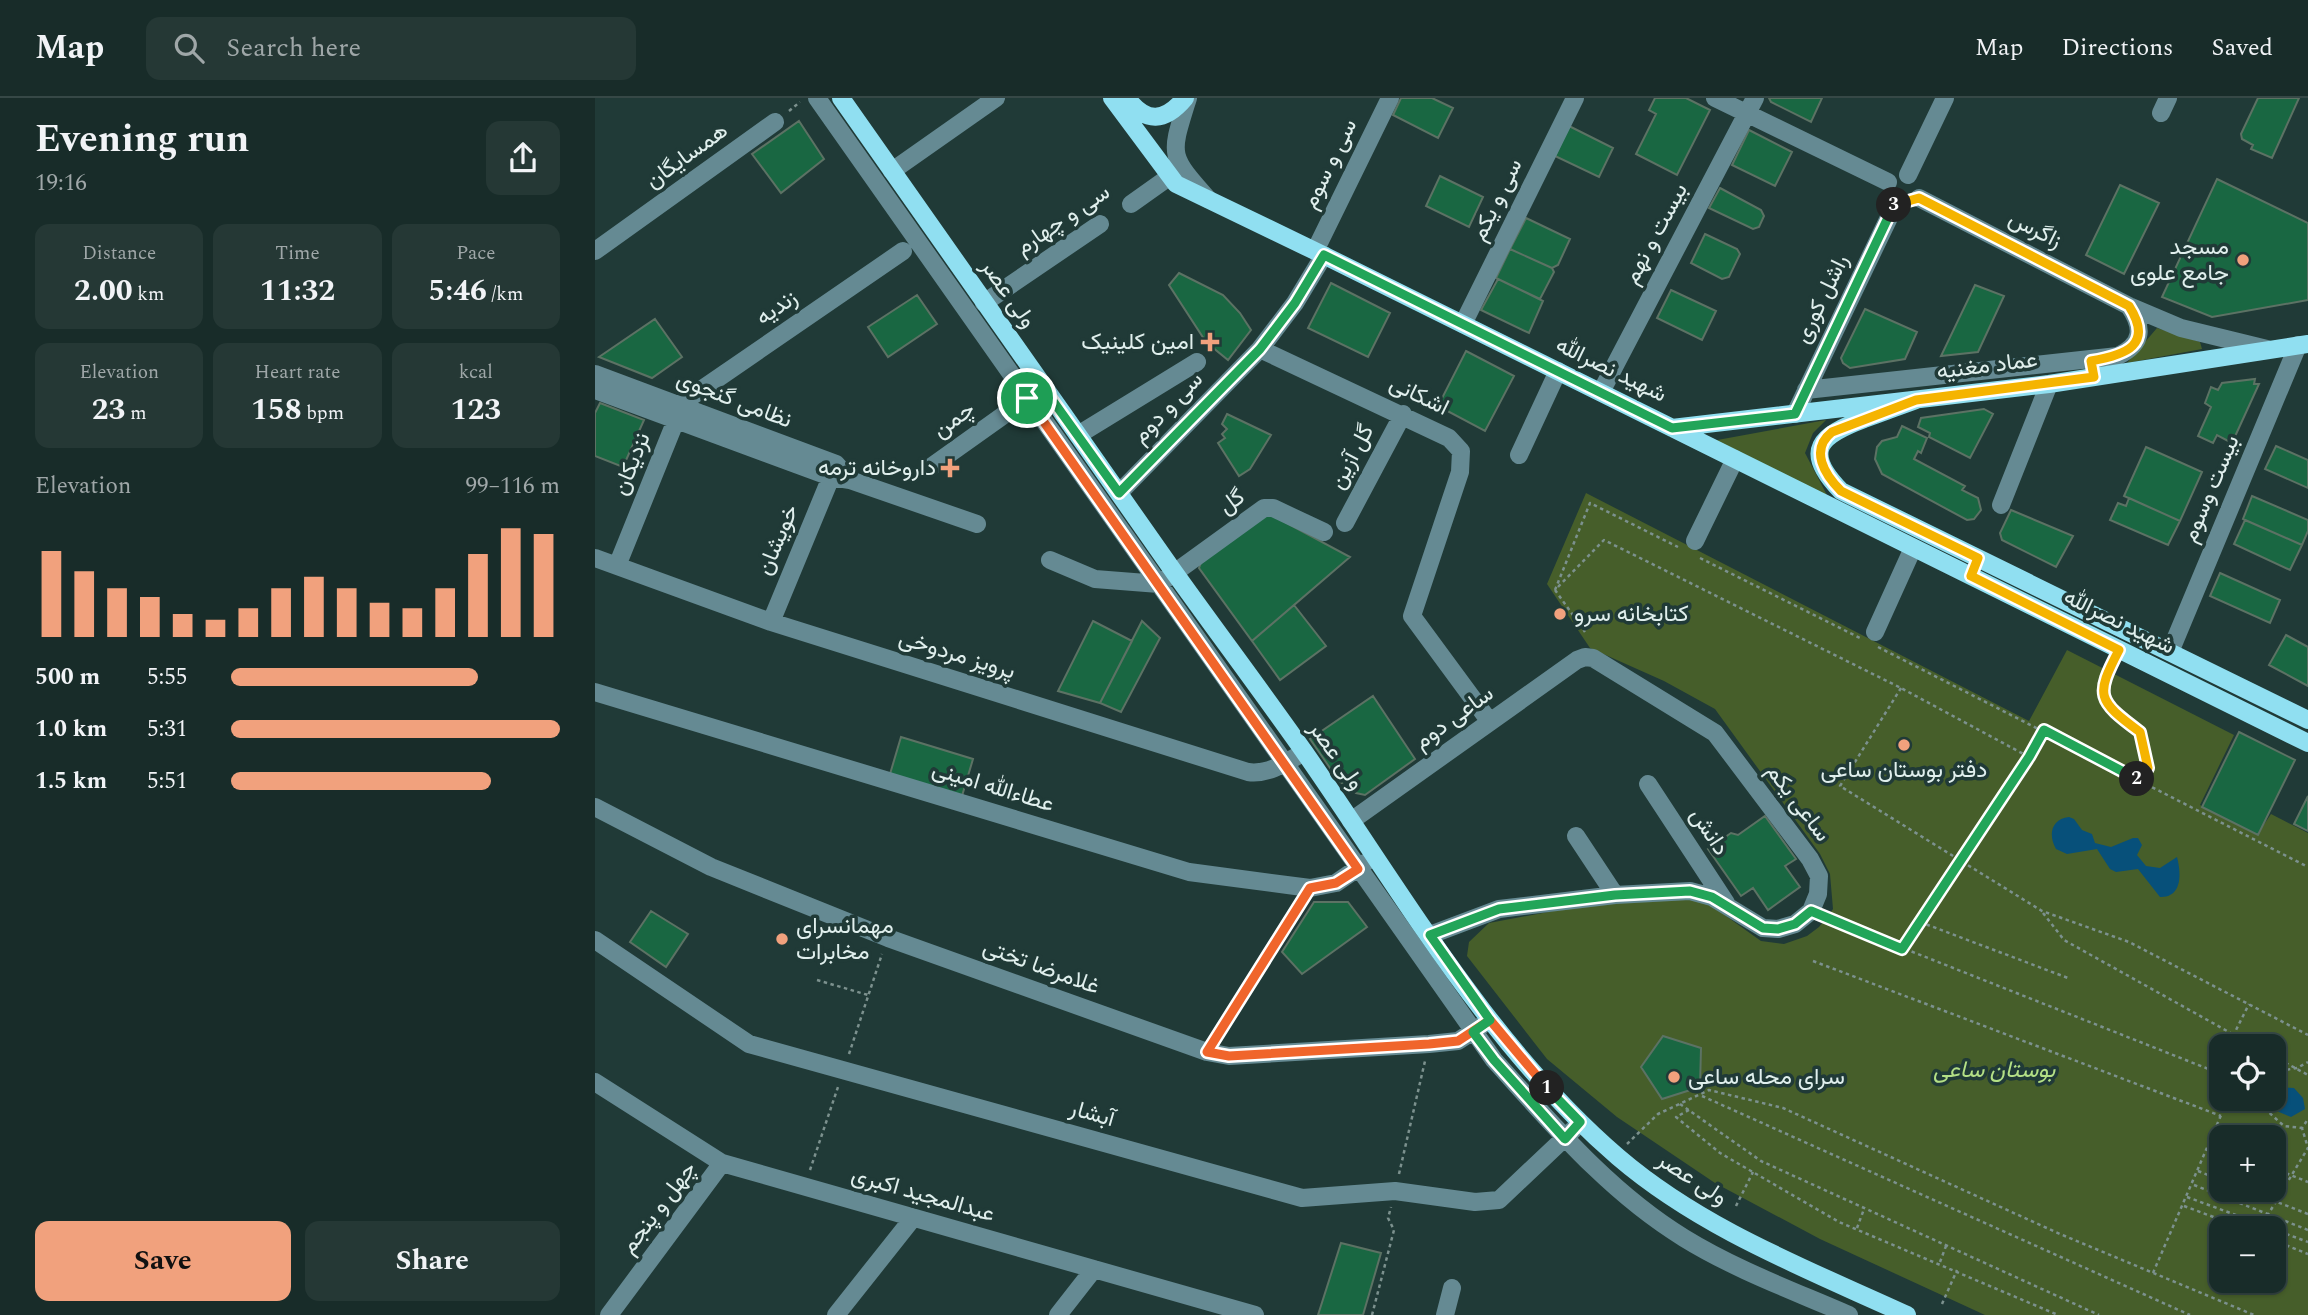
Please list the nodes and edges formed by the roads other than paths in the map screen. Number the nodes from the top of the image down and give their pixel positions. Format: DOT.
graph roads {
  1 [pos="817,98"];
  2 [pos="841,98"];
  3 [pos="996,98"];
  4 [pos="1112,98"];
  5 [pos="1127,98"];
  6 [pos="1186,98"];
  7 [pos="1390,98"];
  8 [pos="1575,98"];
  9 [pos="1715,98"];
  10 [pos="1945,98"];
  11 [pos="1751,106"];
  12 [pos="775,122"];
  13 [pos="892,171"];
  14 [pos="1908,175"];
  15 [pos="1170,177"];
  16 [pos="1888,182"];
  17 [pos="1919,198"];
  18 [pos="1208,200"];
  19 [pos="1131,204"];
  20 [pos="1895,205"];
  21 [pos="1100,224"];
  22 [pos="595,251"];
  23 [pos="903,251"];
  24 [pos="1319,253"];
  25 [pos="984,303"];
  26 [pos="2129,306"];
  27 [pos="1463,324"];
  28 [pos="2303,344"];
  29 [pos="1260,349"];
  30 [pos="2269,350"];
  31 [pos="1197,362"];
  32 [pos="2092,369"];
  33 [pos="1558,371"];
  34 [pos="595,374"];
  35 [pos="2049,384"];
  36 [pos="1043,387"];
  37 [pos="595,390"];
  38 [pos="1806,390"];
  39 [pos="1601,393"];
  40 [pos="1027,398"];
  41 [pos="1916,400"];
  42 [pos="678,412"];
  43 [pos="1403,414"];
  44 [pos="1795,414"];
  45 [pos="1672,428"];
  46 [pos="1078,435"];
  47 [pos="1519,455"];
  48 [pos="1735,459"];
  49 [pos="928,469"];
  50 [pos="831,477"];
  51 [pos="850,480"];
  52 [pos="1119,493"];
  53 [pos="2001,505"];
  54 [pos="977,523"];
  55 [pos="1345,523"];
  56 [pos="1324,532"];
  57 [pos="1913,548"];
  58 [pos="1695,550"];
  59 [pos="595,558"];
  60 [pos="1978,558"];
  61 [pos="1049,560"];
  62 [pos="617,566"];
  63 [pos="1175,574"];
  64 [pos="1971,576"];
  65 [pos="1159,584"];
  66 [pos="771,622"];
  67 [pos="1869,638"];
  68 [pos="2170,652"];
  69 [pos="1585,657"];
  70 [pos="2162,671"];
  71 [pos="595,692"];
  72 [pos="2308,720"];
  73 [pos="1490,722"];
  74 [pos="2308,743"];
  75 [pos="1304,752"];
  76 [pos="1285,764"];
  77 [pos="1649,784"];
  78 [pos="595,807"];
  79 [pos="1351,821"];
  80 [pos="1576,836"];
  81 [pos="1375,855"];
  82 [pos="1358,869"];
  83 [pos="1615,895"];
  84 [pos="1727,906"];
  85 [pos="1430,935"];
  86 [pos="595,940"];
  87 [pos="1490,1020"];
  88 [pos="1473,1032"];
  89 [pos="595,1082"];
  90 [pos="1580,1122"];
  91 [pos="1565,1139"];
  92 [pos="722,1163"];
  93 [pos="913,1218"];
  94 [pos="1094,1269"];
  95 [pos="1452,1288"];
  96 [pos="609,1315"];
  97 [pos="836,1315"];
  98 [pos="1058,1315"];
  99 [pos="1255,1315"];
  100 [pos="1445,1315"];
  101 [pos="1849,1315"];
  102 [pos="1907,1315"];
  1 -- 40 [label="street"];
  2 -- 13 [label="main road, ولی عصر"];
  3 -- 13 [label="street"];
  4 -- 15 [label="main road, شهید نصرالله"];
  5 -- 6 [label="main road"];
  6 -- 18 [label="street"];
  7 -- 24 [label="street, سی و سوم"];
  8 -- 27 [label="street, سی و یکم"];
  9 -- 11 [label="street"];
  10 -- 14 [label="street"];
  11 -- 16 [label="street"];
  11 -- 39 [label="street, بیست و نهم"];
  12 -- 22 [label="street, همسایگان"];
  13 -- 25 [label="main road, ولی عصر"];
  14 -- 16 [label="street"];
  14 -- 17 [label="street"];
  15 -- 18 [label="main road, شهید نصرالله"];
  15 -- 19 [label="street, سی و چهارم"];
  16 -- 20 [label="street"];
  17 -- 20 [label="street"];
  17 -- 26 [label="street, زاگرس"];
  18 -- 24 [label="main road, شهید نصرالله"];
  20 -- 38 [label="street, راشل کوری"];
  21 -- 25 [label="street, سی و چهارم"];
  23 -- 42 [label="street, زندیه"];
  24 -- 27 [label="main road, شهید نصرالله"];
  24 -- 29 [label="street, سی و دوم"];
  25 -- 36 [label="main road, ولی عصر"];
  26 -- 30 [label="street, زاگرس"];
  26 -- 32 [label="street, عماد مغنیه"];
  27 -- 33 [label="main road, شهید نصرالله"];
  28 -- 30 [label="main road, عماد مغنیه"];
  28 -- 68 [label="street, بیست وسوم"];
  29 -- 43 [label="street, اشکانی"];
  29 -- 52 [label="street, سی و دوم"];
  30 -- 32 [label="main road, عماد مغنیه"];
  31 -- 46 [label="street"];
  32 -- 35 [label="main road, عماد مغنیه"];
  32 -- 38 [label="street, عماد مغنیه"];
  33 -- 39 [label="main road, شهید نصرالله"];
  33 -- 47 [label="street"];
  34 -- 42 [label="street, نظامی گنجوی"];
  35 -- 41 [label="main road, عماد مغنیه"];
  35 -- 53 [label="street"];
  36 -- 40 [label="street, چمن"];
  36 -- 46 [label="main road, ولی عصر"];
  37 -- 42 [label="street, نظامی گنجوی"];
  38 -- 44 [label="street, راشل کوری"];
  39 -- 45 [label="main road, شهید نصرالله"];
  40 -- 49 [label="street, چمن"];
  40 -- 65 [label="street"];
  41 -- 44 [label="main road, عماد مغنیه"];
  41 -- 60 [label="main road, شهید نصرالله"];
  42 -- 50 [label="street, نظامی گنجوی"];
  42 -- 51 [label="street, نظامی گنجوی"];
  42 -- 62 [label="street, نزدیکان"];
  43 -- 55 [label="street, گل آزین"];
  43 -- 73 [label="street, اشکانی"];
  44 -- 45 [label="main road, عماد مغنیه"];
  45 -- 48 [label="main road, شهید نصرالله"];
  46 -- 52 [label="main road, ولی عصر"];
  48 -- 57 [label="main road, شهید نصرالله"];
  48 -- 58 [label="street"];
  50 -- 51 [label="street, نظامی گنجوی"];
  50 -- 66 [label="street, خویشان"];
  51 -- 54 [label="street, نظامی گنجوی"];
  52 -- 63 [label="main road, ولی عصر"];
  56 -- 63 [label="street, گل"];
  57 -- 64 [label="main road, شهید نصرالله"];
  57 -- 67 [label="street"];
  59 -- 62 [label="street, پرویز مردوخی"];
  60 -- 64 [label="main road"];
  60 -- 68 [label="main road, شهید نصرالله"];
  61 -- 65 [label="street"];
  62 -- 66 [label="street, پرویز مردوخی"];
  63 -- 65 [label="street"];
  63 -- 75 [label="main road, ولی عصر"];
  64 -- 70 [label="main road, شهید نصرالله"];
  65 -- 76 [label="street"];
  66 -- 76 [label="street, پرویز مردوخی"];
  68 -- 70 [label="main road"];
  68 -- 72 [label="main road, شهید نصرالله"];
  69 -- 73 [label="street, ساعی دوم"];
  69 -- 84 [label="street, ساعی یکم"];
  70 -- 74 [label="main road, شهید نصرالله"];
  71 -- 82 [label="street, عطاءالله امینی"];
  73 -- 79 [label="street, ساعی دوم"];
  75 -- 76 [label="street, پرویز مردوخی"];
  75 -- 79 [label="main road, ولی عصر"];
  76 -- 82 [label="street"];
  77 -- 84 [label="street, دانش"];
  78 -- 88 [label="street, غلامرضا تختی"];
  79 -- 81 [label="main road, ولی عصر"];
  80 -- 83 [label="street"];
  81 -- 82 [label="street, عطاءالله امینی"];
  81 -- 85 [label="main road, ولی عصر"];
  82 -- 88 [label="street"];
  83 -- 84 [label="street"];
  83 -- 85 [label="street"];
  85 -- 87 [label="main road, ولی عصر"];
  86 -- 91 [label="street, آبشار"];
  87 -- 88 [label="street, غلامرضا تختی"];
  87 -- 90 [label="main road, ولی عصر"];
  88 -- 91 [label="street"];
  89 -- 92 [label="street, عبدالمجید اکبری"];
  90 -- 91 [label="street, آبشار"];
  90 -- 102 [label="main road, ولی عصر"];
  91 -- 101 [label="street"];
  92 -- 93 [label="street, عبدالمجید اکبری"];
  92 -- 96 [label="street, چهل و پنجم"];
  93 -- 94 [label="street, عبدالمجید اکبری"];
  93 -- 97 [label="street"];
  94 -- 98 [label="street"];
  94 -- 99 [label="street, عبدالمجید اکبری"];
  95 -- 100 [label="street"];
}
